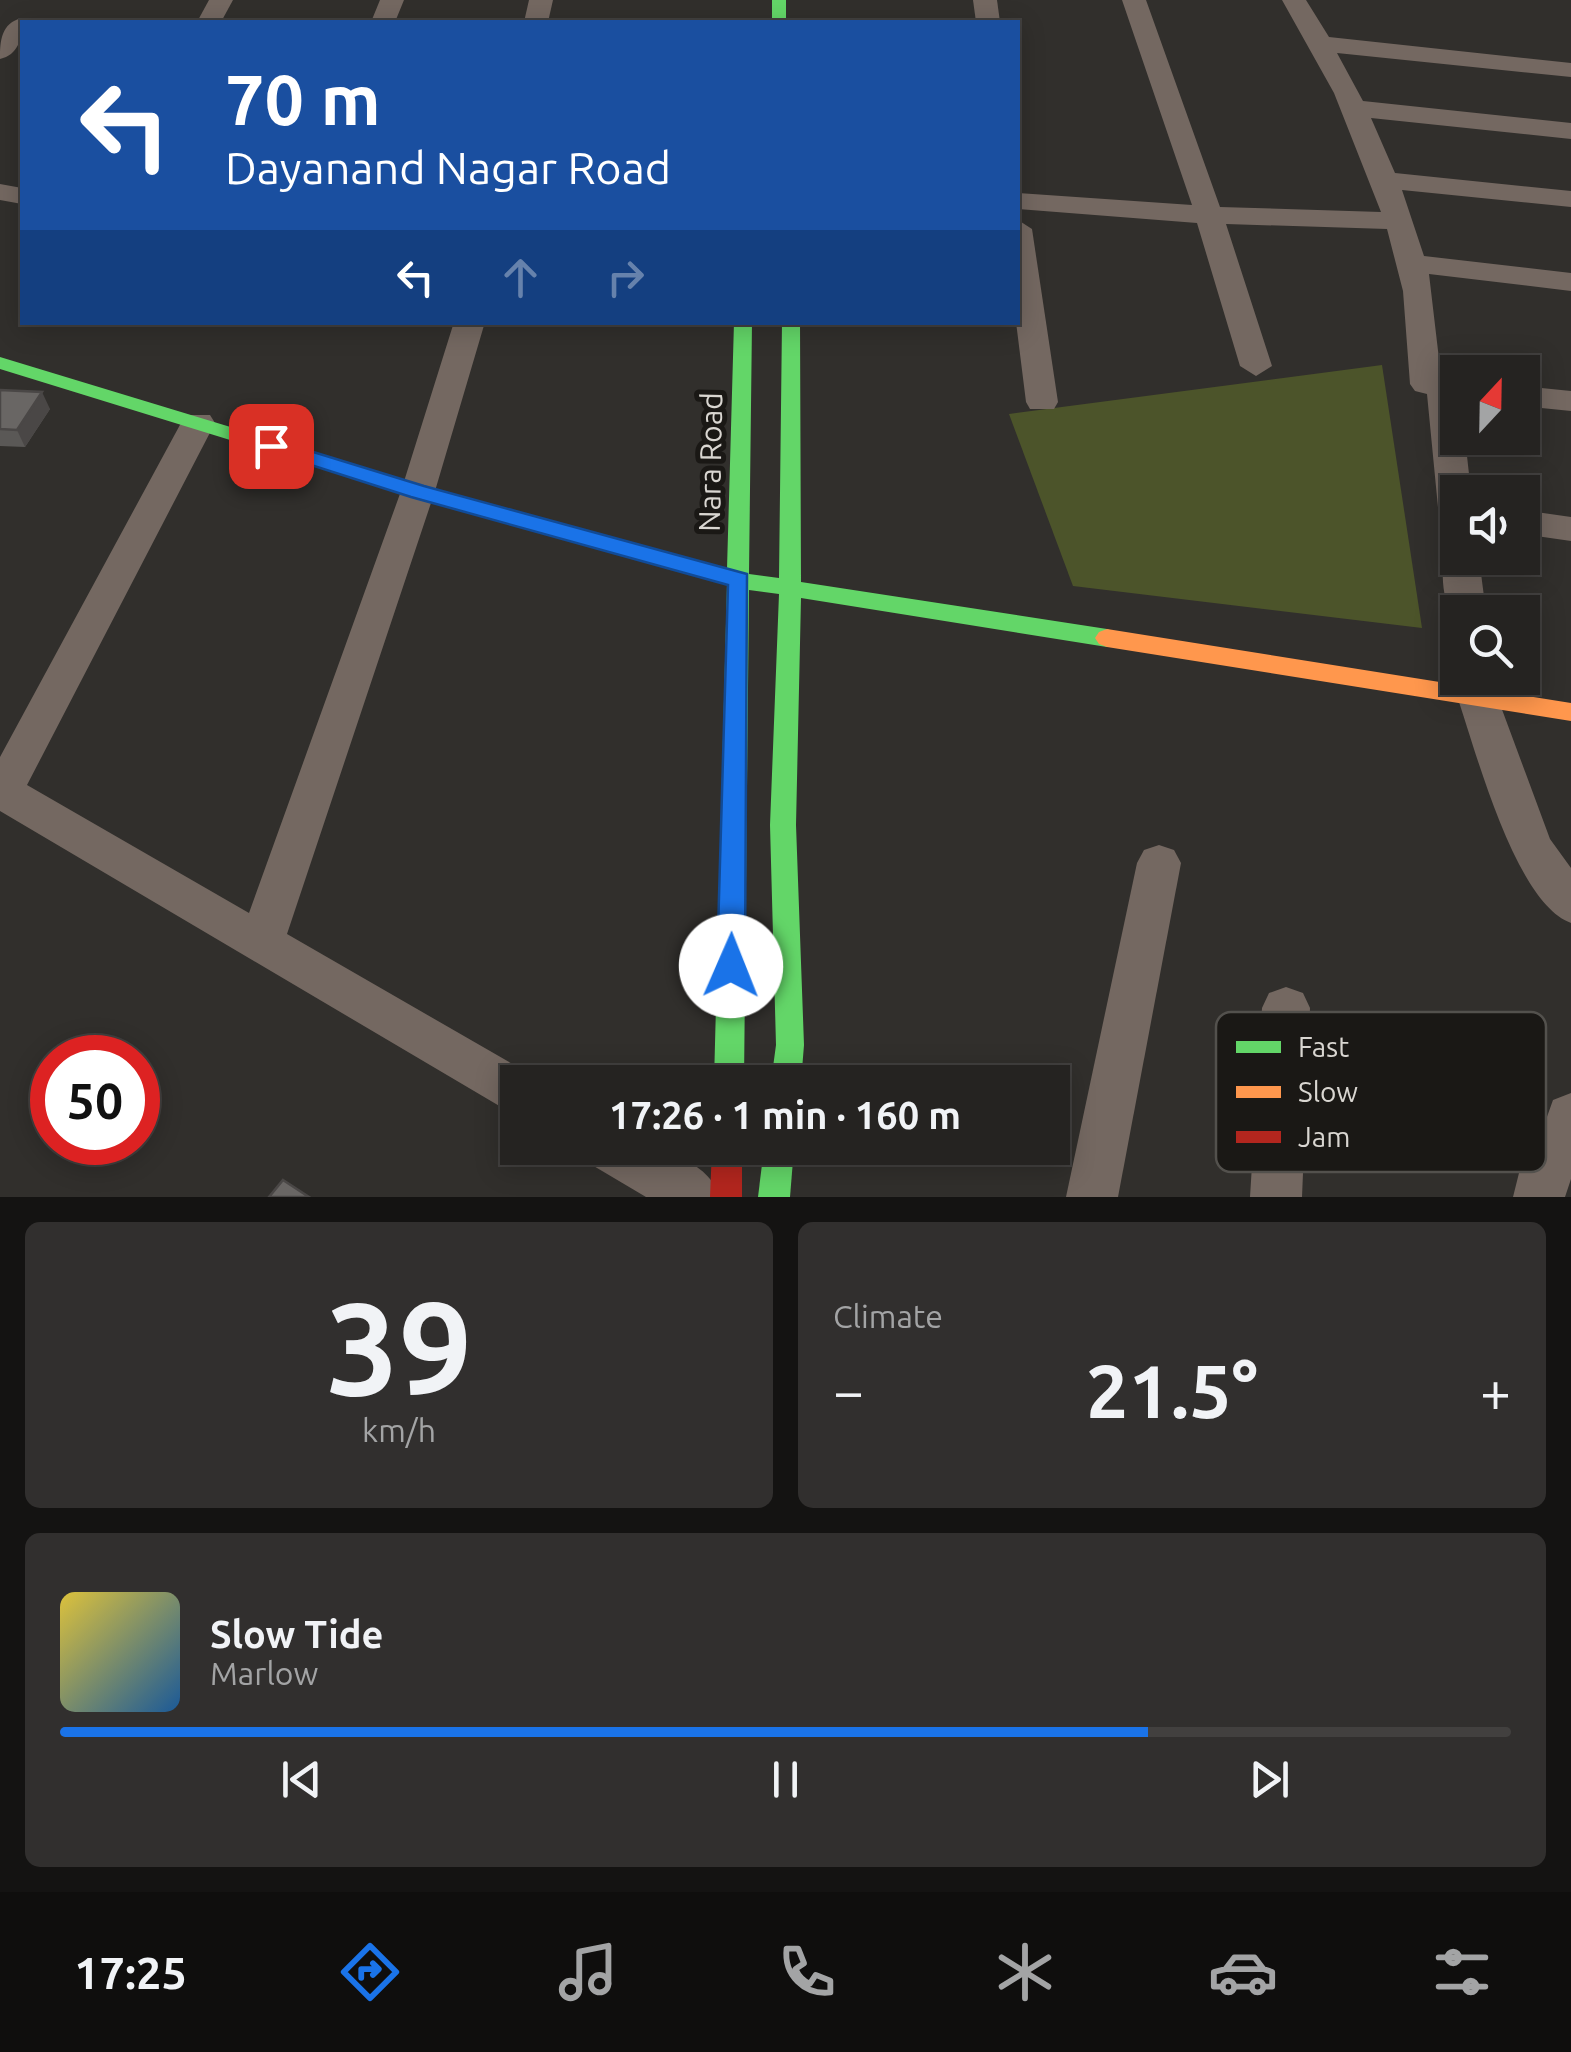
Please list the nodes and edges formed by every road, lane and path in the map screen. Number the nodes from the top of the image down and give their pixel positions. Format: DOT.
graph roads {
  1 [pos="1134,0"];
  2 [pos="1294,0"];
  3 [pos="20,28"];
  4 [pos="1322,44"];
  5 [pos="0,52"];
  6 [pos="1571,70"];
  7 [pos="1353,108"];
  8 [pos="1571,131"];
  9 [pos="1384,180"];
  10 [pos="1571,199"];
  11 [pos="1020,201"];
  12 [pos="1210,214"];
  13 [pos="1396,221"];
  14 [pos="1020,243"];
  15 [pos="1412,264"];
  16 [pos="1571,282"];
  17 [pos="469,325"];
  18 [pos="743,325"];
  19 [pos="791,325"];
  20 [pos="0,362"];
  21 [pos="1256,366"];
  22 [pos="1440,386"];
  23 [pos="1540,398"];
  24 [pos="1042,402"];
  25 [pos="1571,402"];
  26 [pos="198,422"];
  27 [pos="418,492"];
  28 [pos="1540,525"];
  29 [pos="1571,530"];
  30 [pos="739,580"];
  31 [pos="793,589"];
  32 [pos="1440,682"];
  33 [pos="1479,695"];
  34 [pos="1506,695"];
  35 [pos="1571,712"];
  36 [pos="2,791"];
  37 [pos="1159,863"];
  38 [pos="1571,904"];
  39 [pos="260,945"];
  40 [pos="1286,1008"];
  41 [pos="1286,1012"];
  42 [pos="729,1065"];
  43 [pos="788,1065"];
  44 [pos="500,1084"];
  45 [pos="1571,1117"];
  46 [pos="639,1165"];
  47 [pos="727,1165"];
  48 [pos="777,1165"];
  49 [pos="1546,1165"];
  50 [pos="1277,1172"];
  51 [pos="1542,1172"];
  52 [pos="695,1197"];
  53 [pos="726,1197"];
  54 [pos="774,1197"];
  55 [pos="1092,1197"];
  56 [pos="1276,1197"];
  57 [pos="1538,1197"];
  1 -- 12 [label="street"];
  2 -- 4 [label="street"];
  3 -- 5 [label="street"];
  4 -- 6 [label="street"];
  4 -- 7 [label="street"];
  7 -- 8 [label="street"];
  7 -- 9 [label="street"];
  9 -- 10 [label="street"];
  9 -- 13 [label="street"];
  11 -- 12 [label="street"];
  12 -- 13 [label="street"];
  12 -- 21 [label="street"];
  13 -- 15 [label="street"];
  14 -- 24 [label="street"];
  15 -- 16 [label="street"];
  15 -- 22 [label="street"];
  17 -- 27 [label="street"];
  18 -- 30 [label="main road, Nara Road"];
  19 -- 31 [label="main road"];
  20 -- 26 [label="main road"];
  23 -- 25 [label="street"];
  26 -- 27 [label="main road"];
  26 -- 36 [label="street"];
  27 -- 30 [label="main road"];
  27 -- 39 [label="street"];
  28 -- 29 [label="street"];
  30 -- 31 [label="main road"];
  30 -- 42 [label="main road, Nara Road"];
  31 -- 32 [label="main road"];
  31 -- 43 [label="main road"];
  33 -- 38 [label="street"];
  34 -- 35 [label="main road"];
  36 -- 39 [label="street"];
  37 -- 55 [label="street"];
  39 -- 44 [label="street"];
  40 -- 41 [label="street"];
  45 -- 49 [label="street"];
  46 -- 52 [label="street"];
  47 -- 53 [label="main road"];
  48 -- 54 [label="main road"];
  50 -- 56 [label="street"];
  51 -- 57 [label="street"];
}
